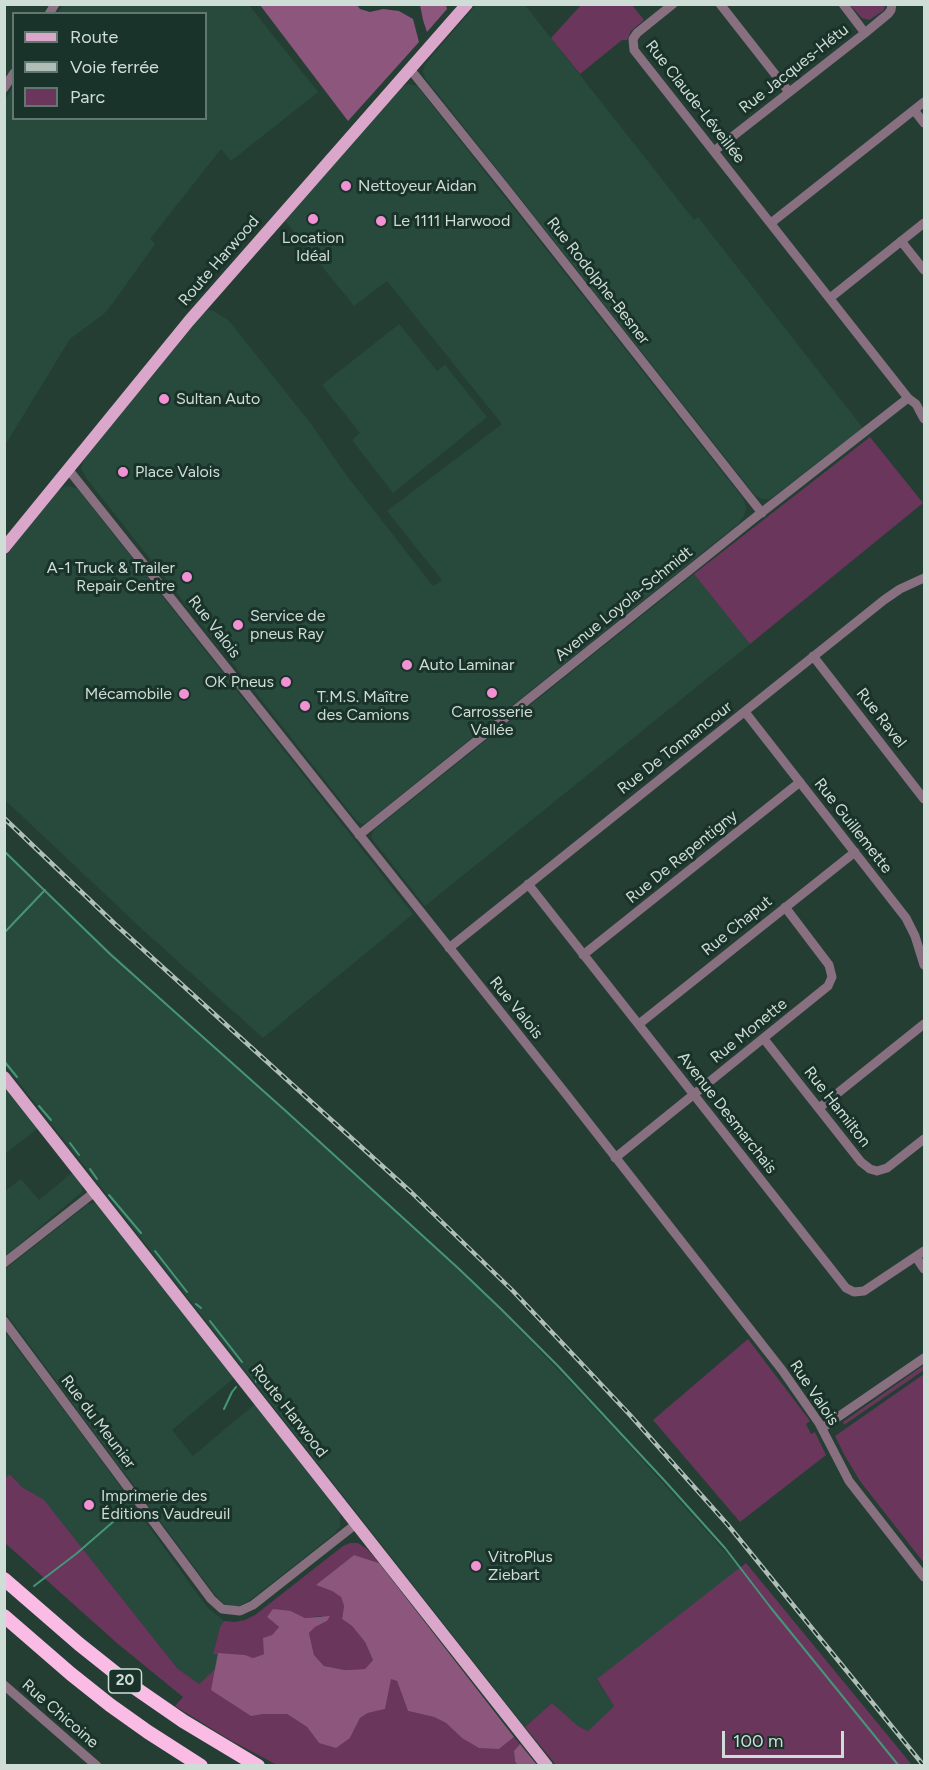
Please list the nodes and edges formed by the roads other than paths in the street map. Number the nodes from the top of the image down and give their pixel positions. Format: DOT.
graph roads {
  1 [pos="467,4"];
  2 [pos="673,4"];
  3 [pos="720,4"];
  4 [pos="843,4"];
  5 [pos="892,4"];
  6 [pos="865,33"];
  7 [pos="410,69"];
  8 [pos="789,92"];
  9 [pos="924,102"];
  10 [pos="914,110"];
  11 [pos="924,123"];
  12 [pos="714,151"];
  13 [pos="771,223"];
  14 [pos="924,223"];
  15 [pos="901,241"];
  16 [pos="924,270"];
  17 [pos="830,297"];
  18 [pos="908,398"];
  19 [pos="924,418"];
  20 [pos="68,469"];
  21 [pos="762,513"];
  22 [pos="4,548"];
  23 [pos="924,578"];
  24 [pos="813,656"];
  25 [pos="745,712"];
  26 [pos="800,782"];
  27 [pos="924,798"];
  28 [pos="359,835"];
  29 [pos="855,852"];
  30 [pos="528,885"];
  31 [pos="785,908"];
  32 [pos="449,948"];
  33 [pos="583,955"];
  34 [pos="924,965"];
  35 [pos="639,1024"];
  36 [pos="924,1024"];
  37 [pos="764,1039"];
  38 [pos="4,1077"];
  39 [pos="693,1095"];
  40 [pos="819,1108"];
  41 [pos="924,1138"];
  42 [pos="615,1158"];
  43 [pos="96,1191"];
  44 [pos="924,1251"];
  45 [pos="916,1257"];
  46 [pos="4,1263"];
  47 [pos="924,1269"];
  48 [pos="4,1321"];
  49 [pos="924,1358"];
  50 [pos="822,1428"];
  51 [pos="356,1524"];
  52 [pos="924,1577"];
  53 [pos="4,1578"];
  54 [pos="4,1616"];
  55 [pos="4,1685"];
  56 [pos="97,1766"];
  57 [pos="201,1766"];
  58 [pos="258,1766"];
  59 [pos="548,1766"];
  1 -- 7 [label="main road, Route Harwood"];
  2 -- 12 [label="street, Rue Claude-Léveillée"];
  3 -- 8 [label="street"];
  4 -- 6 [label="street, Rue Jacques-Hétu"];
  5 -- 6 [label="street, Rue Jacques-Hétu"];
  6 -- 8 [label="street, Rue Jacques-Hétu"];
  7 -- 20 [label="main road, Route Harwood"];
  7 -- 21 [label="street, Rue Rodolphe-Besner"];
  8 -- 12 [label="street, Rue Jacques-Hétu"];
  9 -- 10 [label="street"];
  10 -- 11 [label="street"];
  10 -- 13 [label="street"];
  12 -- 13 [label="street, Rue Claude-Léveillée"];
  13 -- 17 [label="street, Rue Claude-Léveillée"];
  14 -- 15 [label="street"];
  15 -- 16 [label="street"];
  15 -- 17 [label="street"];
  17 -- 18 [label="street, Rue Claude-Léveillée"];
  18 -- 19 [label="street, Rue Claude-Léveillée"];
  18 -- 21 [label="street, Avenue Loyola-Schmidt"];
  20 -- 22 [label="main road, Route Harwood"];
  20 -- 28 [label="street, Rue Valois"];
  21 -- 28 [label="street, Avenue Loyola-Schmidt"];
  23 -- 24 [label="street, Rue De Tonnancour"];
  24 -- 25 [label="street, Rue De Tonnancour"];
  24 -- 27 [label="street, Rue Ravel"];
  25 -- 26 [label="street, Rue Guillemette"];
  25 -- 30 [label="street, Rue De Tonnancour"];
  26 -- 29 [label="street, Rue Guillemette"];
  26 -- 33 [label="street, Rue De Repentigny"];
  28 -- 32 [label="street, Rue Valois"];
  29 -- 31 [label="street, Rue Chaput"];
  29 -- 34 [label="street, Rue Guillemette"];
  30 -- 32 [label="street, Rue De Tonnancour"];
  30 -- 33 [label="street, Avenue Desmarchais"];
  31 -- 35 [label="street, Rue Chaput"];
  31 -- 37 [label="street, Rue Monette"];
  32 -- 42 [label="street, Rue Valois"];
  33 -- 35 [label="street, Avenue Desmarchais"];
  35 -- 39 [label="street, Avenue Desmarchais"];
  36 -- 40 [label="street"];
  37 -- 39 [label="street, Rue Monette"];
  37 -- 40 [label="street, Rue Hamilton"];
  38 -- 43 [label="main road, Route Harwood"];
  39 -- 42 [label="street, Rue Monette"];
  39 -- 45 [label="street, Avenue Desmarchais"];
  40 -- 41 [label="street, Rue Hamilton"];
  42 -- 50 [label="street, Rue Valois"];
  43 -- 46 [label="street"];
  43 -- 51 [label="main road, Route Harwood"];
  44 -- 45 [label="street, Avenue Desmarchais"];
  45 -- 47 [label="street"];
  48 -- 51 [label="street, Rue du Meunier"];
  49 -- 50 [label="street"];
  50 -- 52 [label="street, Rue Valois"];
  51 -- 59 [label="main road, Route Harwood"];
  53 -- 58 [label="highway, 20"];
  54 -- 57 [label="highway, 20"];
  55 -- 56 [label="street, Rue Chicoine"];
}
